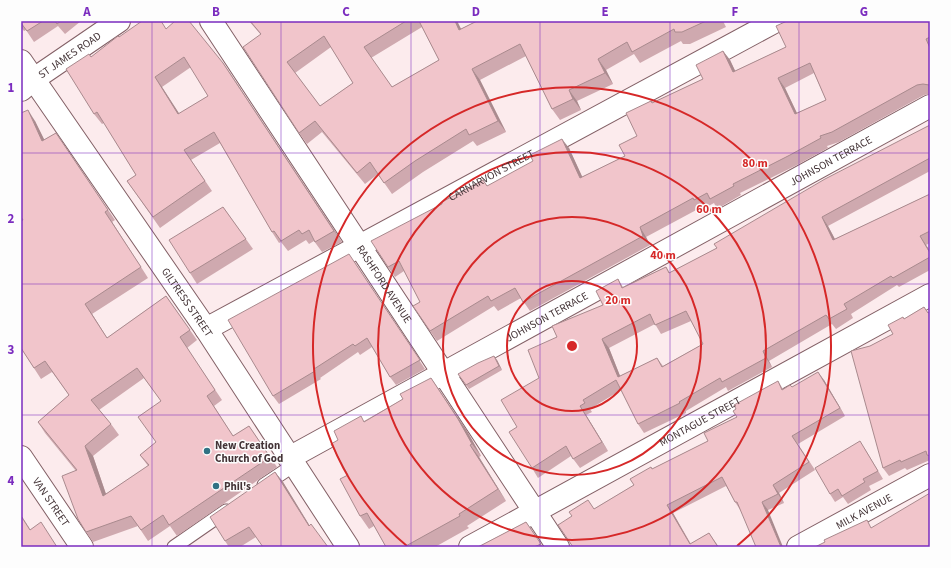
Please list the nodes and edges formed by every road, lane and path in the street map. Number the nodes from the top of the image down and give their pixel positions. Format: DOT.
graph roads {
  1 [pos="119,21"];
  2 [pos="211,21"];
  3 [pos="776,21"];
  4 [pos="747,28"];
  5 [pos="21,61"];
  6 [pos="27,84"];
  7 [pos="930,106"];
  8 [pos="359,246"];
  9 [pos="930,295"];
  10 [pos="206,329"];
  11 [pos="443,373"];
  12 [pos="21,457"];
  13 [pos="291,461"];
  14 [pos="930,475"];
  15 [pos="256,491"];
  16 [pos="237,504"];
  17 [pos="534,512"];
  18 [pos="82,547"];
  19 [pos="174,547"];
  20 [pos="348,547"];
  21 [pos="470,547"];
  22 [pos="558,547"];
  23 [pos="798,547"];
  1 -- 6 [label="street, ST JAMES ROAD"];
  2 -- 8 [label="street, RASHFORD AVENUE"];
  3 -- 4 [label="street, CARNARVON STREET"];
  4 -- 8 [label="street, CARNARVON STREET"];
  5 -- 6 [label="street, GILTRESS STREET"];
  6 -- 10 [label="street, GILTRESS STREET"];
  7 -- 11 [label="street, JOHNSON TERRACE"];
  8 -- 10 [label="street, CARNARVON STREET"];
  8 -- 11 [label="street, RASHFORD AVENUE"];
  9 -- 17 [label="street, MONTAGUE STREET"];
  10 -- 13 [label="street, GILTRESS STREET"];
  11 -- 13 [label="street, JOHNSON TERRACE"];
  11 -- 17 [label="street, RASHFORD AVENUE"];
  12 -- 18 [label="street, VAN STREET"];
  13 -- 15 [label="lane"];
  13 -- 20 [label="street, GILTRESS STREET"];
  14 -- 23 [label="street, MILK AVENUE"];
  16 -- 19 [label="lane"];
  17 -- 21 [label="street, MONTAGUE STREET"];
  17 -- 22 [label="street, RASHFORD AVENUE"];
}
